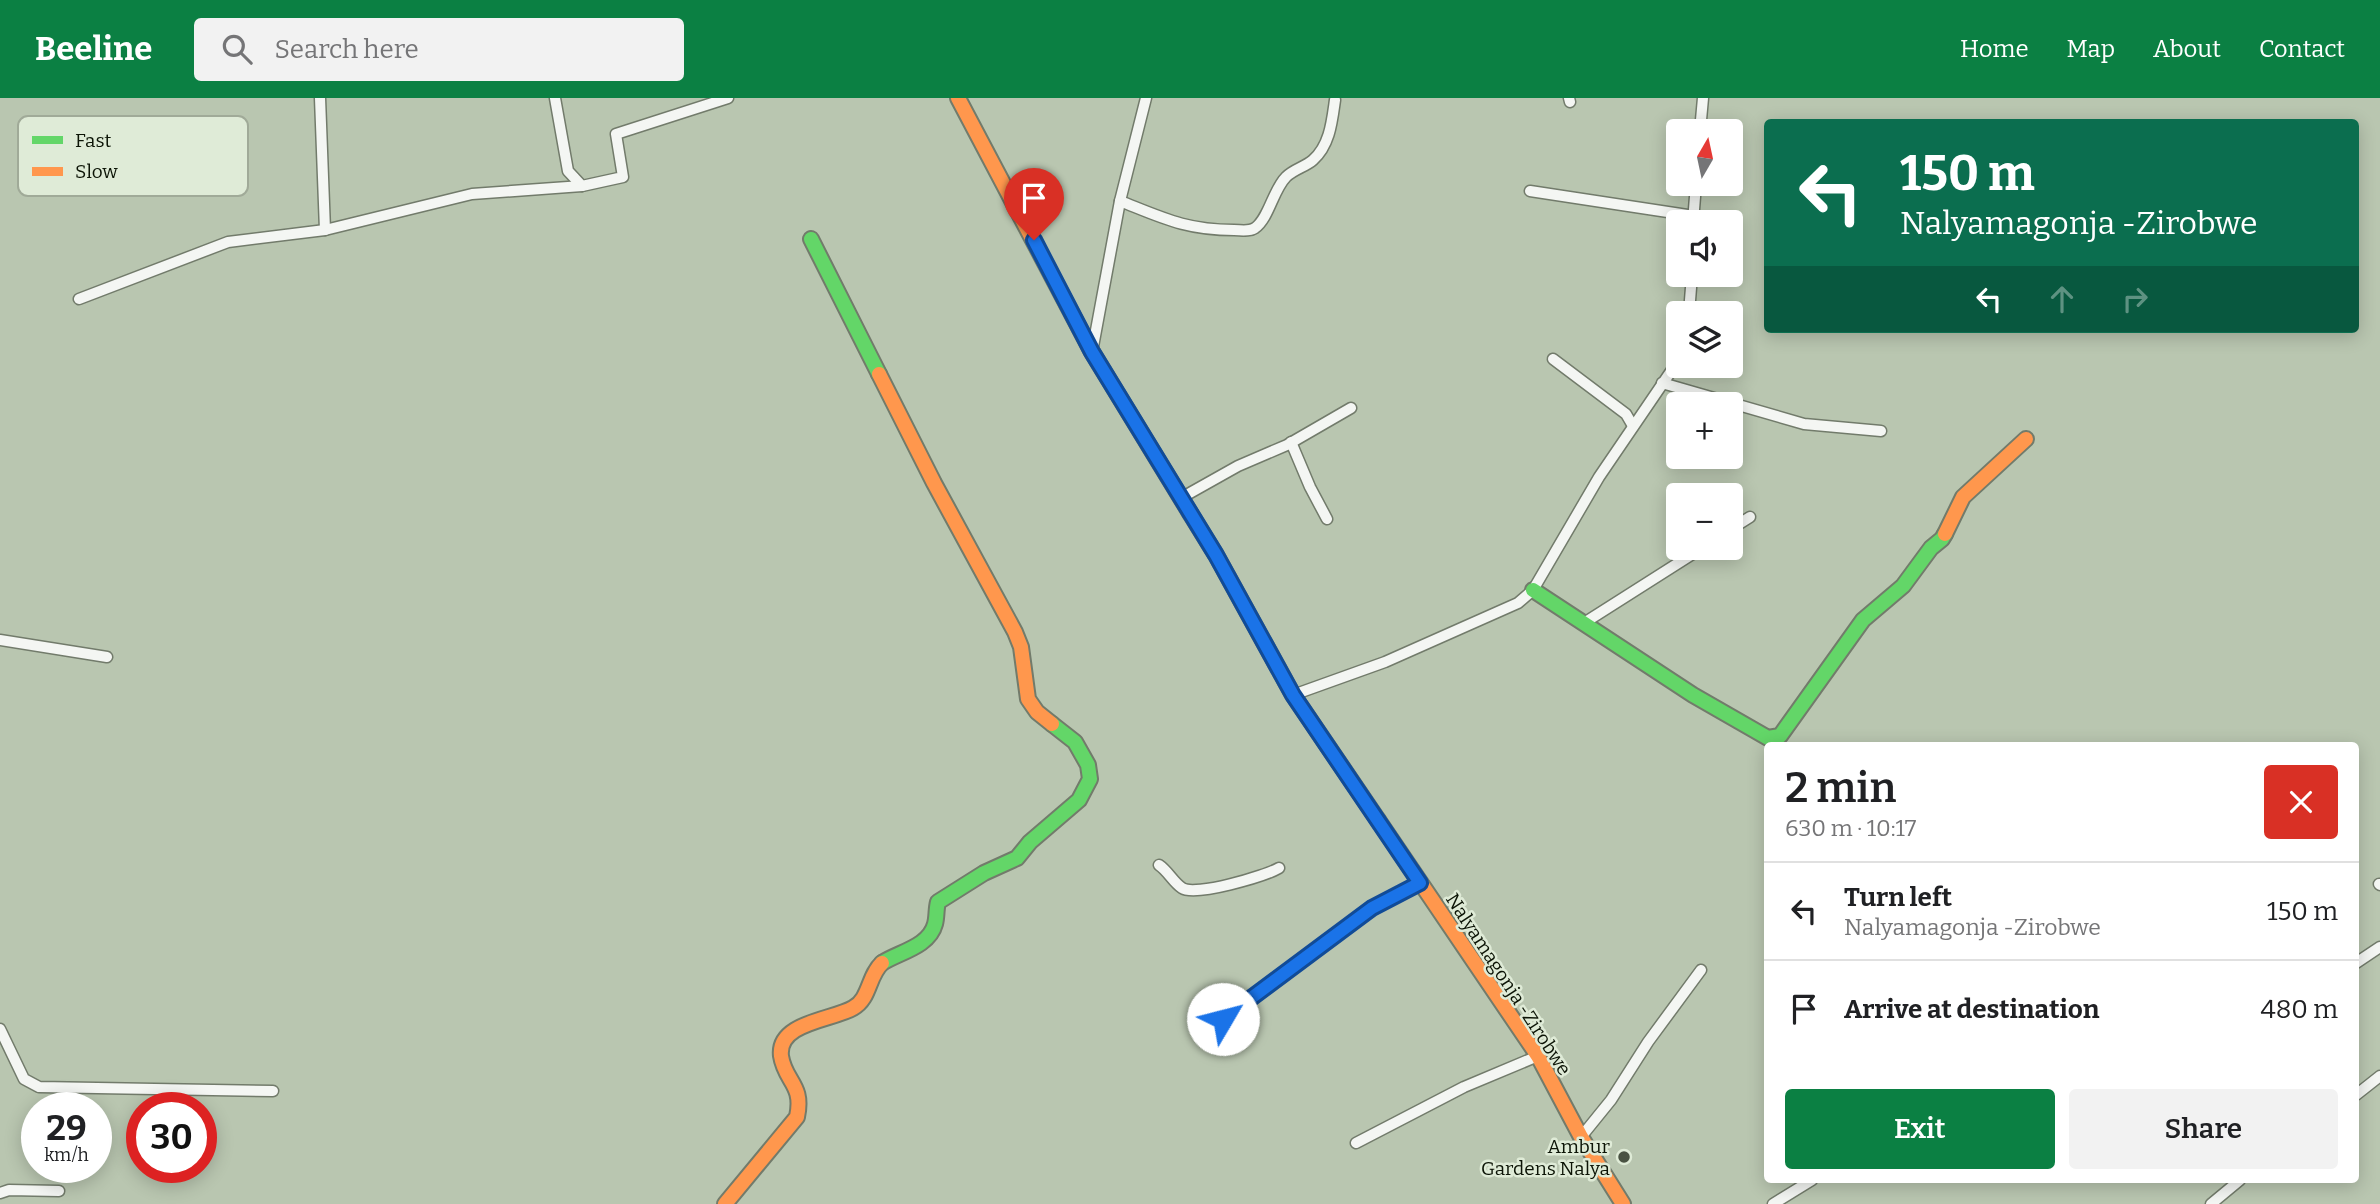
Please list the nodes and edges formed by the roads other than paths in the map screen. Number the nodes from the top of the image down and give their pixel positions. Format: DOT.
graph roads {
  1 [pos="320,98"];
  2 [pos="555,98"];
  3 [pos="727,98"];
  4 [pos="958,98"];
  5 [pos="1146,98"];
  6 [pos="1703,98"];
  7 [pos="1335,100"];
  8 [pos="1701,119"];
  9 [pos="582,186"];
  10 [pos="1530,191"];
  11 [pos="1120,201"];
  12 [pos="1666,214"];
  13 [pos="325,230"];
  14 [pos="811,239"];
  15 [pos="79,299"];
  16 [pos="1092,352"];
  17 [pos="1553,359"];
  18 [pos="1666,378"];
  19 [pos="1662,383"];
  20 [pos="1352,408"];
  21 [pos="1633,426"];
  22 [pos="1881,431"];
  23 [pos="2026,439"];
  24 [pos="1291,443"];
  25 [pos="1181,499"];
  26 [pos="1750,517"];
  27 [pos="1327,519"];
  28 [pos="1743,521"];
  29 [pos="1683,560"];
  30 [pos="1533,590"];
  31 [pos="1584,623"];
  32 [pos="0,640"];
  33 [pos="107,657"];
  34 [pos="1293,695"];
  35 [pos="1158,865"];
  36 [pos="1279,868"];
  37 [pos="1420,883"];
  38 [pos="2380,947"];
  39 [pos="2359,961"];
  40 [pos="1700,970"];
  41 [pos="1223,1019"];
  42 [pos="0,1029"];
  43 [pos="1538,1056"];
  44 [pos="2380,1076"];
  45 [pos="273,1091"];
  46 [pos="2359,1093"];
  47 [pos="1581,1137"];
  48 [pos="1356,1143"];
  49 [pos="1807,1183"];
  50 [pos="2227,1184"];
  51 [pos="59,1191"];
  52 [pos="0,1193"];
  53 [pos="725,1204"];
  54 [pos="1623,1204"];
  55 [pos="1773,1204"];
  56 [pos="2211,1204"];
  1 -- 13 [label="street"];
  2 -- 9 [label="street"];
  3 -- 9 [label="street"];
  4 -- 16 [label="street, Nalyamagonja -Zirobwe"];
  5 -- 11 [label="street"];
  6 -- 8 [label="street"];
  7 -- 11 [label="street"];
  9 -- 13 [label="street"];
  10 -- 12 [label="street"];
  11 -- 16 [label="street"];
  13 -- 15 [label="street"];
  14 -- 53 [label="street"];
  16 -- 25 [label="street, Nalyamagonja -Zirobwe"];
  17 -- 21 [label="street"];
  18 -- 19 [label="street"];
  19 -- 21 [label="street"];
  19 -- 22 [label="street"];
  20 -- 24 [label="street"];
  21 -- 30 [label="street"];
  23 -- 31 [label="street"];
  24 -- 25 [label="street"];
  24 -- 27 [label="street"];
  25 -- 34 [label="street, Nalyamagonja -Zirobwe"];
  26 -- 28 [label="street"];
  29 -- 31 [label="street"];
  30 -- 31 [label="street"];
  30 -- 34 [label="street"];
  32 -- 33 [label="street"];
  34 -- 37 [label="street, Nalyamagonja -Zirobwe"];
  35 -- 36 [label="street"];
  37 -- 41 [label="street"];
  37 -- 43 [label="street, Nalyamagonja -Zirobwe"];
  38 -- 39 [label="street"];
  40 -- 47 [label="street"];
  42 -- 45 [label="street"];
  43 -- 47 [label="street, Nalyamagonja -Zirobwe"];
  43 -- 48 [label="street"];
  44 -- 46 [label="street"];
  47 -- 54 [label="street, Nalyamagonja -Zirobwe"];
  49 -- 55 [label="street"];
  50 -- 56 [label="street"];
  51 -- 52 [label="street"];
}
